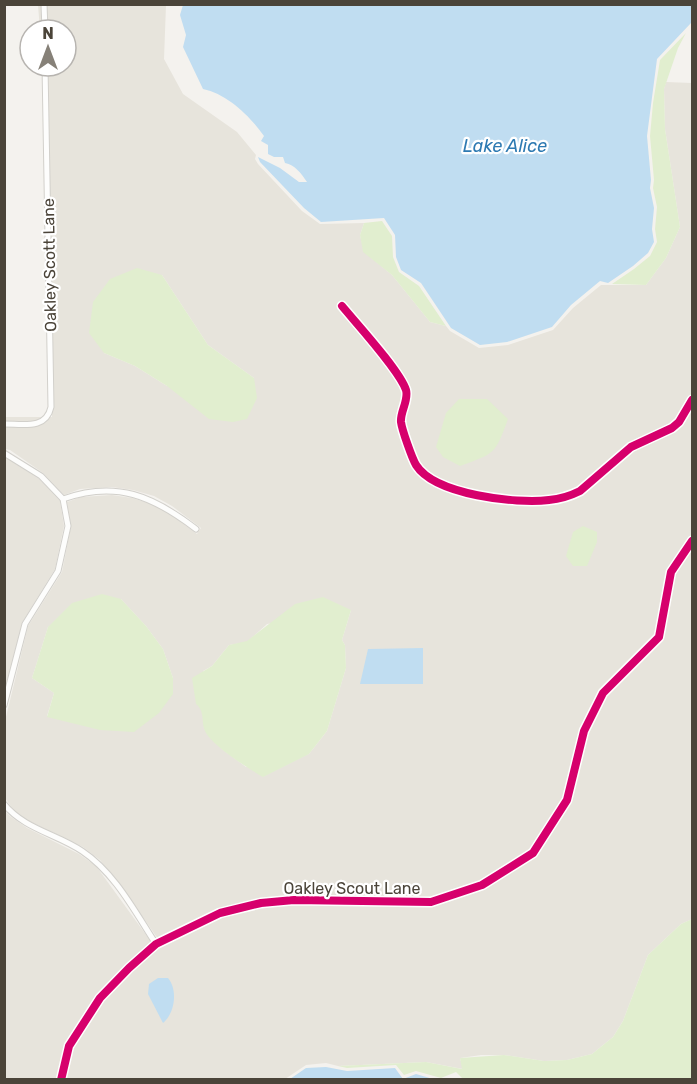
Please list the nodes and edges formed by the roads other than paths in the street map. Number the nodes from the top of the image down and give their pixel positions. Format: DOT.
graph roads {
  1 [pos="45,78"];
  2 [pos="342,306"];
  3 [pos="693,400"];
  4 [pos="4,424"];
  5 [pos="4,453"];
  6 [pos="63,499"];
  7 [pos="196,529"];
  8 [pos="693,541"];
  9 [pos="4,705"];
  10 [pos="4,804"];
  11 [pos="156,944"];
  12 [pos="60,1080"];
  1 -- 4 [label="street, Oakley Scott Lane"];
  2 -- 3 [label="street"];
  5 -- 6 [label="street"];
  6 -- 7 [label="street"];
  6 -- 9 [label="street"];
  8 -- 11 [label="street, Oakley Scout Lane"];
  10 -- 11 [label="street"];
  11 -- 12 [label="street, Oakley Scout Lane"];
}
